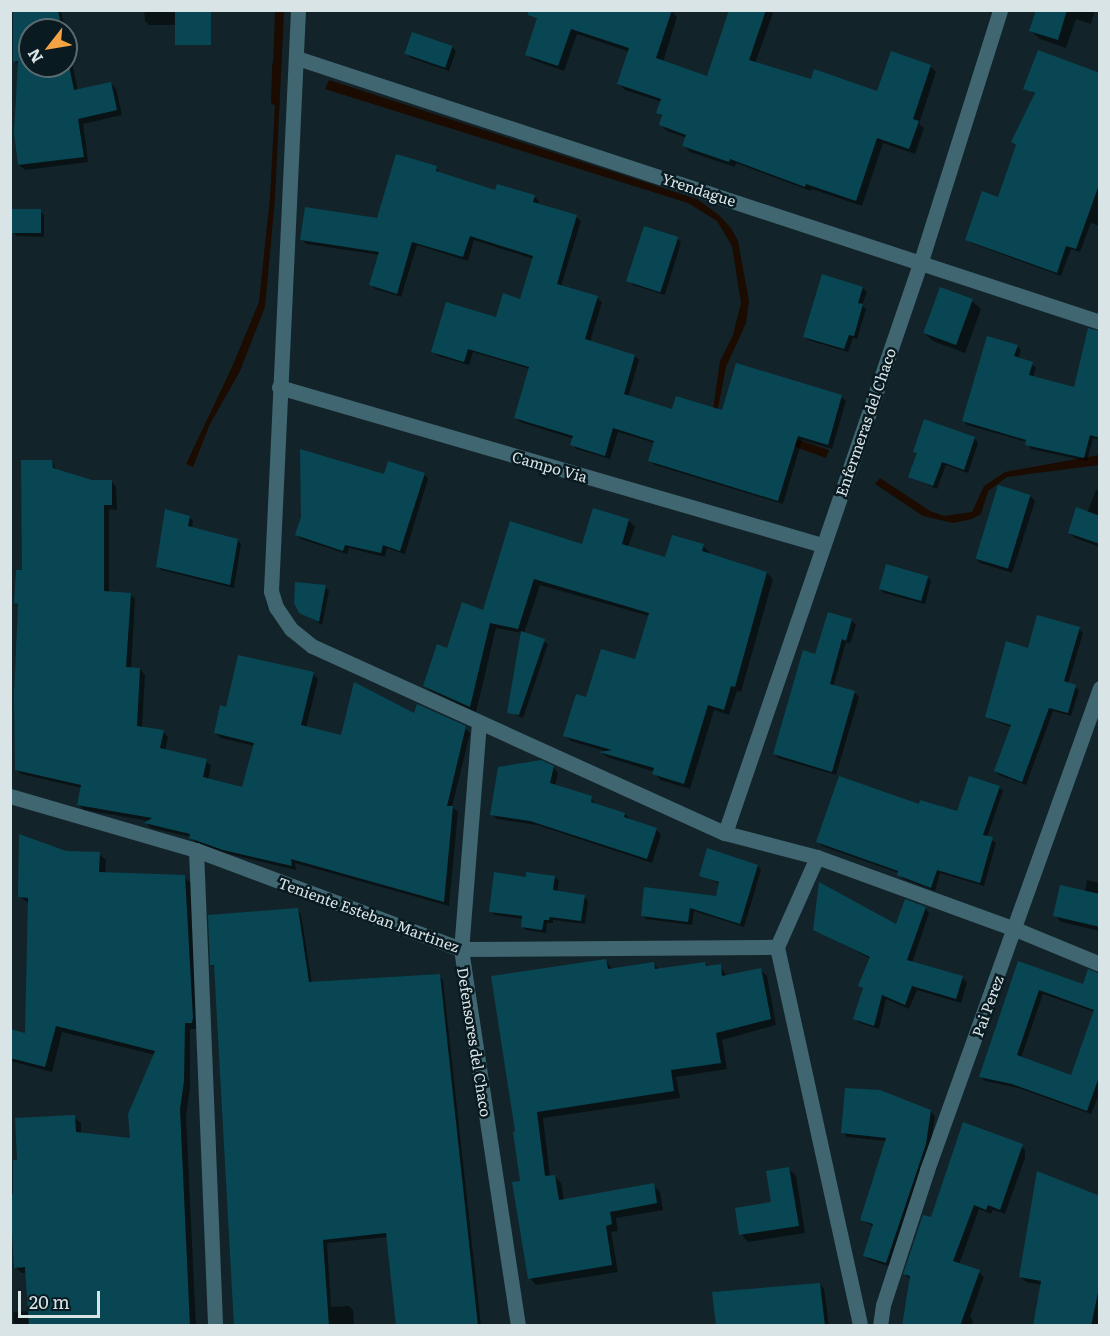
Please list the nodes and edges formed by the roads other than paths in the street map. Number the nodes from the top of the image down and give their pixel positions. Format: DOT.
graph roads {
  1 [pos="298,10"];
  2 [pos="1000,10"];
  3 [pos="297,58"];
  4 [pos="921,261"];
  5 [pos="1100,322"];
  6 [pos="279,387"];
  7 [pos="822,545"];
  8 [pos="1100,688"];
  9 [pos="479,722"];
  10 [pos="10,796"];
  11 [pos="725,833"];
  12 [pos="196,850"];
  13 [pos="817,857"];
  14 [pos="1015,929"];
  15 [pos="777,947"];
  16 [pos="461,949"];
  17 [pos="1100,964"];
  18 [pos="215,1326"];
  19 [pos="518,1326"];
  20 [pos="860,1326"];
  21 [pos="880,1326"];
  1 -- 3 [label="street"];
  2 -- 4 [label="street, Enfermeras del Chaco"];
  3 -- 4 [label="street, Yrendague"];
  3 -- 6 [label="street"];
  4 -- 5 [label="street, Yrendague"];
  4 -- 7 [label="street, Enfermeras del Chaco"];
  6 -- 7 [label="street, Campo Via"];
  6 -- 9 [label="street"];
  7 -- 11 [label="street, Enfermeras del Chaco"];
  8 -- 14 [label="street, Pai Perez"];
  9 -- 11 [label="street"];
  9 -- 16 [label="street, Defensores del Chaco"];
  10 -- 12 [label="street, Teniente Esteban Martinez"];
  11 -- 13 [label="street"];
  12 -- 16 [label="street, Teniente Esteban Martinez"];
  12 -- 18 [label="street"];
  13 -- 14 [label="street"];
  13 -- 15 [label="street"];
  14 -- 17 [label="street"];
  14 -- 21 [label="street, Pai Perez"];
  15 -- 16 [label="street, Teniente Esteban Martinez"];
  15 -- 20 [label="street"];
  16 -- 19 [label="street, Defensores del Chaco"];
}
